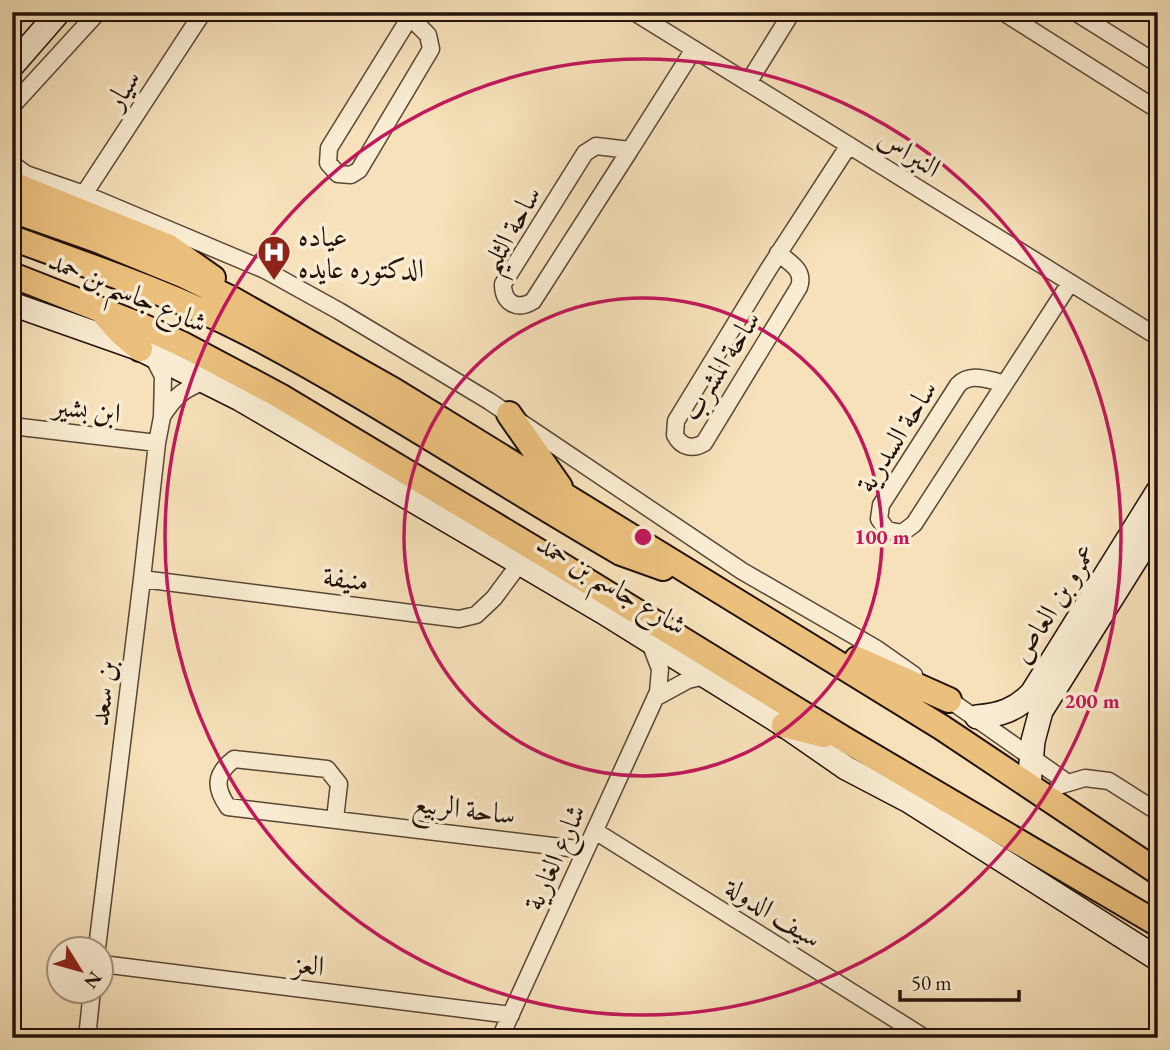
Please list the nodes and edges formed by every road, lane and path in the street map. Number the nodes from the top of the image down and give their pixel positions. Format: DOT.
graph roads {
  1 [pos="59,12"];
  2 [pos="98,12"];
  3 [pos="203,12"];
  4 [pos="634,12"];
  5 [pos="792,12"];
  6 [pos="1003,12"];
  7 [pos="1075,12"];
  8 [pos="411,15"];
  9 [pos="694,49"];
  10 [pos="1158,64"];
  11 [pos="12,66"];
  12 [pos="748,83"];
  13 [pos="12,106"];
  14 [pos="1158,110"];
  15 [pos="849,145"];
  16 [pos="630,150"];
  17 [pos="12,164"];
  18 [pos="12,184"];
  19 [pos="84,194"];
  20 [pos="12,210"];
  21 [pos="12,238"];
  22 [pos="778,253"];
  23 [pos="12,275"];
  24 [pos="1070,282"];
  25 [pos="232,299"];
  26 [pos="12,304"];
  27 [pos="102,311"];
  28 [pos="1158,337"];
  29 [pos="146,354"];
  30 [pos="206,381"];
  31 [pos="1003,383"];
  32 [pos="509,414"];
  33 [pos="162,417"];
  34 [pos="12,426"];
  35 [pos="157,443"];
  36 [pos="1158,491"];
  37 [pos="569,499"];
  38 [pos="1158,524"];
  39 [pos="520,563"];
  40 [pos="692,574"];
  41 [pos="142,579"];
  42 [pos="586,580"];
  43 [pos="603,612"];
  44 [pos="1074,641"];
  45 [pos="650,643"];
  46 [pos="816,650"];
  47 [pos="705,676"];
  48 [pos="655,698"];
  49 [pos="949,700"];
  50 [pos="977,717"];
  51 [pos="784,724"];
  52 [pos="844,740"];
  53 [pos="1033,757"];
  54 [pos="1068,783"];
  55 [pos="1034,789"];
  56 [pos="1158,811"];
  57 [pos="335,819"];
  58 [pos="595,831"];
  59 [pos="586,850"];
  60 [pos="1158,872"];
  61 [pos="1158,924"];
  62 [pos="99,934"];
  63 [pos="1158,959"];
  64 [pos="116,966"];
  65 [pos="91,1004"];
  66 [pos="511,1016"];
  67 [pos="87,1038"];
  68 [pos="500,1038"];
  69 [pos="925,1038"];
  1 -- 11 [label="street"];
  2 -- 13 [label="street"];
  3 -- 19 [label="street, سيار"];
  4 -- 9 [label="street, النبراس"];
  5 -- 12 [label="street"];
  6 -- 14 [label="street"];
  7 -- 10 [label="street"];
  8 -- 8 [label="street"];
  9 -- 12 [label="street, النبراس"];
  9 -- 16 [label="street, ساحة الثليم"];
  12 -- 15 [label="street, النبراس"];
  15 -- 22 [label="street, ساحة المشرب"];
  15 -- 24 [label="street, النبراس"];
  16 -- 16 [label="street, ساحة الثليم"];
  17 -- 19 [label="street"];
  18 -- 25 [label="main road"];
  19 -- 32 [label="street"];
  20 -- 25 [label="main road, شارع جاسم بن حمد"];
  21 -- 40 [label="main road"];
  22 -- 22 [label="street, ساحة المشرب"];
  23 -- 27 [label="main road, شارع جاسم بن حمد"];
  24 -- 28 [label="street, النبراس"];
  24 -- 31 [label="street, ساحة السدرية"];
  25 -- 37 [label="main road, شارع جاسم بن حمد"];
  26 -- 29 [label="street, شارع جاسم بن حمد"];
  27 -- 29 [label="main road"];
  27 -- 42 [label="main road, شارع جاسم بن حمد"];
  29 -- 30 [label="street, شارع جاسم بن حمد"];
  29 -- 33 [label="street, بن سعد"];
  30 -- 33 [label="street"];
  30 -- 39 [label="street, شارع جاسم بن حمد"];
  31 -- 31 [label="street, ساحة السدرية"];
  32 -- 37 [label="main road"];
  32 -- 49 [label="street"];
  33 -- 35 [label="street, بن سعد"];
  34 -- 35 [label="street, ابن بشير"];
  35 -- 41 [label="street, بن سعد"];
  36 -- 44 [label="street, عمرو بن العاص"];
  37 -- 40 [label="main road, شارع جاسم بن حمد"];
  38 -- 44 [label="street, عمرو بن العاص"];
  39 -- 41 [label="street, منيفة"];
  39 -- 43 [label="street, شارع جاسم بن حمد"];
  40 -- 46 [label="main road, شارع جاسم بن حمد"];
  41 -- 62 [label="street, بن سعد"];
  42 -- 43 [label="main road"];
  42 -- 52 [label="main road, شارع جاسم بن حمد"];
  43 -- 45 [label="street, شارع جاسم بن حمد"];
  44 -- 50 [label="street, عمرو بن العاص"];
  44 -- 53 [label="street, عمرو بن العاص"];
  45 -- 47 [label="street, شارع جاسم بن حمد"];
  45 -- 48 [label="street, شارع الغارية"];
  46 -- 49 [label="main road"];
  46 -- 55 [label="main road, شارع جاسم بن حمد"];
  47 -- 48 [label="street"];
  47 -- 51 [label="street, شارع جاسم بن حمد"];
  48 -- 58 [label="street, شارع الغارية"];
  49 -- 50 [label="street"];
  50 -- 53 [label="street"];
  51 -- 52 [label="main road"];
  51 -- 63 [label="street, شارع جاسم بن حمد"];
  52 -- 61 [label="main road, شارع جاسم بن حمد"];
  53 -- 54 [label="street"];
  53 -- 55 [label="street, عمرو بن العاص"];
  54 -- 55 [label="street"];
  54 -- 56 [label="street"];
  55 -- 60 [label="main road, شارع جاسم بن حمد"];
  57 -- 57 [label="street, ساحة الربيع"];
  57 -- 59 [label="street, ساحة الربيع"];
  58 -- 59 [label="street, شارع الغارية"];
  58 -- 69 [label="street, سيف الدولة"];
  59 -- 66 [label="street, شارع الغارية"];
  64 -- 66 [label="street, العز"];
  65 -- 67 [label="street"];
  66 -- 68 [label="street, شارع الغارية"];
}
